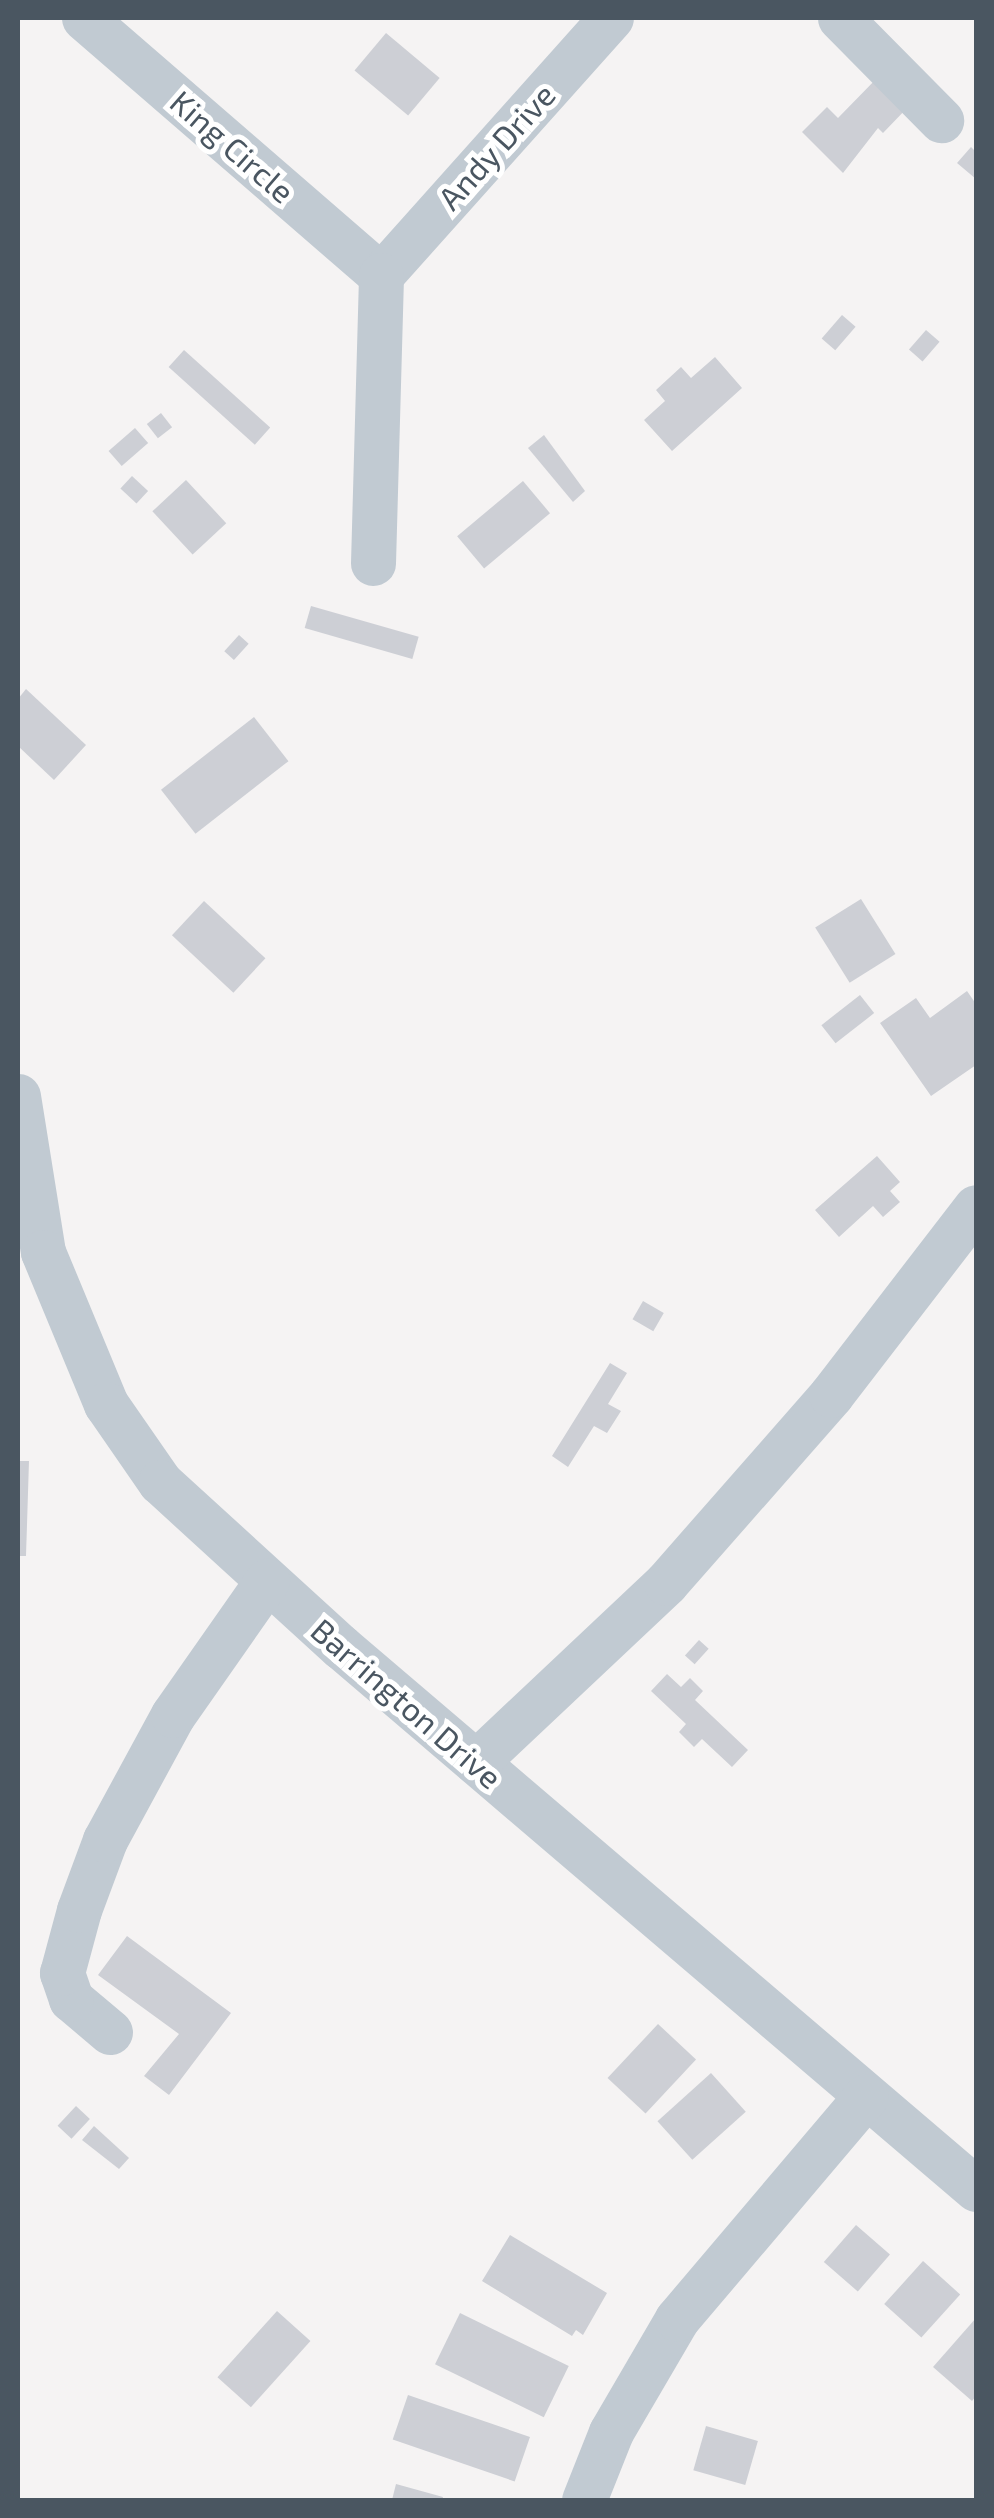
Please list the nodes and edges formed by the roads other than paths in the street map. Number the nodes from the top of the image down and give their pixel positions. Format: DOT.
graph roads {
  1 [pos="84,18"];
  2 [pos="611,18"];
  3 [pos="840,18"];
  4 [pos="941,120"];
  5 [pos="381,275"];
  6 [pos="373,563"];
  7 [pos="18,1096"];
  8 [pos="20,1163"];
  9 [pos="976,1208"];
  10 [pos="267,1581"];
  11 [pos="476,1762"];
  12 [pos="110,2032"];
  13 [pos="866,2096"];
  14 [pos="976,2189"];
  15 [pos="584,2500"];
  1 -- 5 [label="street, King Circle"];
  2 -- 5 [label="street, Andy Drive"];
  3 -- 4 [label="street"];
  5 -- 6 [label="street"];
  7 -- 8 [label="street, Barrington Drive"];
  8 -- 10 [label="street, Barrington Drive"];
  9 -- 11 [label="street"];
  10 -- 11 [label="street, Barrington Drive"];
  10 -- 12 [label="street"];
  11 -- 13 [label="street, Barrington Drive"];
  13 -- 14 [label="street, Barrington Drive"];
  13 -- 15 [label="street"];
}
